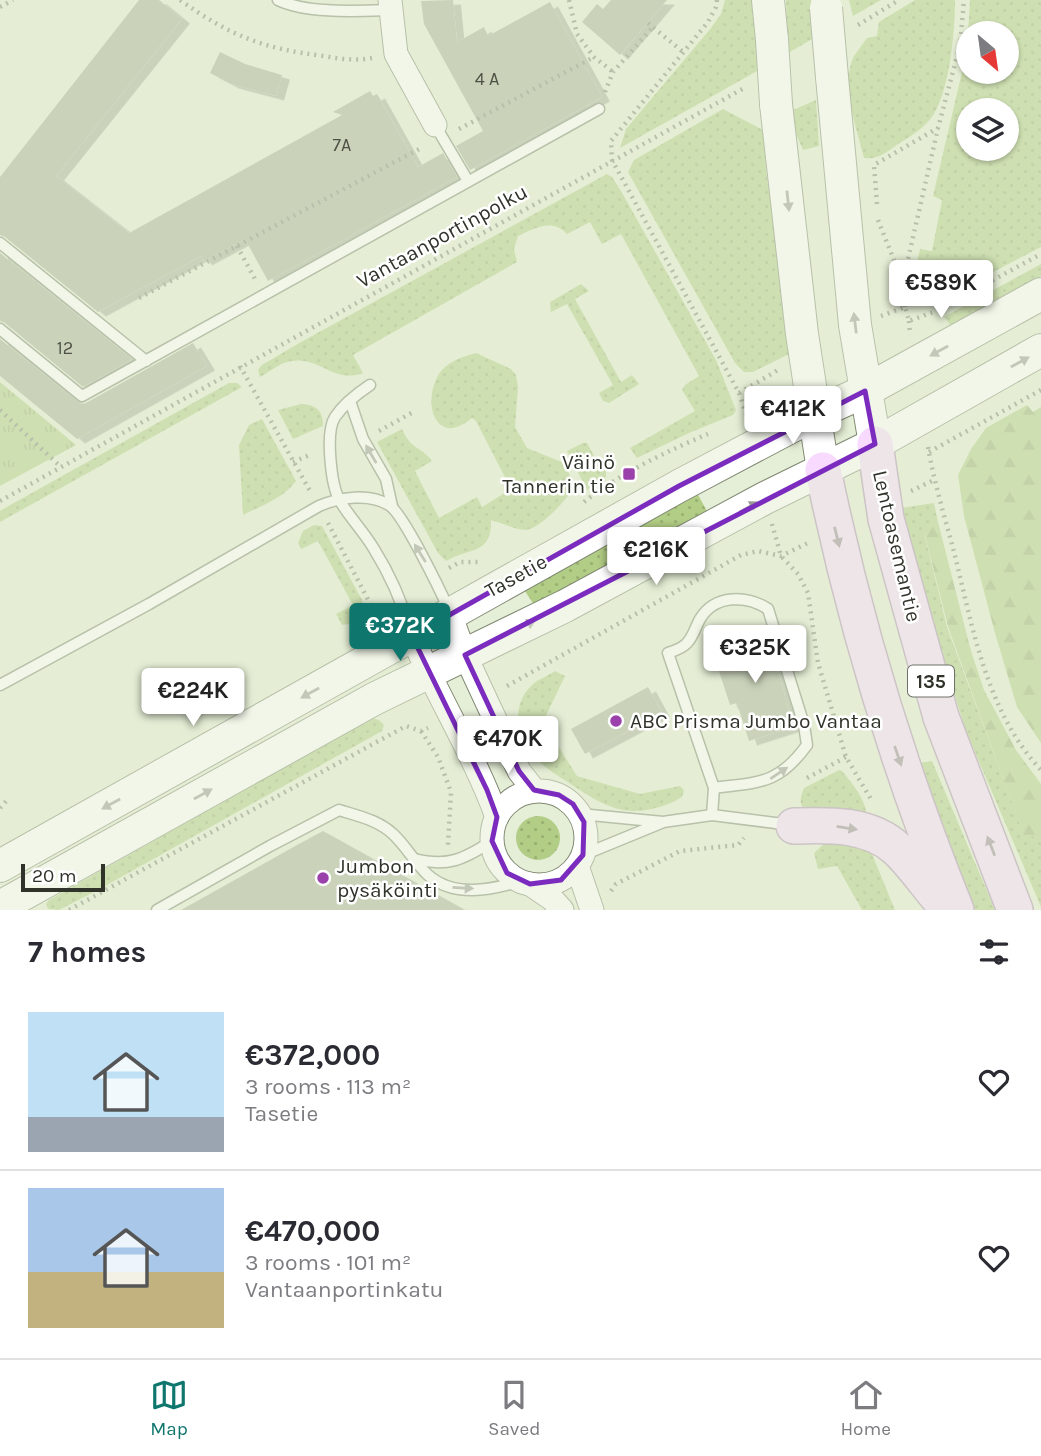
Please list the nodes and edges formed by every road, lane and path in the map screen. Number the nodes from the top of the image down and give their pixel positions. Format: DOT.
graph roads {
  1 [pos="13,0"];
  2 [pos="180,0"];
  3 [pos="278,0"];
  4 [pos="569,0"];
  5 [pos="717,0"];
  6 [pos="768,0"];
  7 [pos="899,0"];
  8 [pos="964,0"];
  9 [pos="825,4"];
  10 [pos="390,5"];
  11 [pos="0,7"];
  12 [pos="648,23"];
  13 [pos="653,27"];
  14 [pos="852,28"];
  15 [pos="683,52"];
  16 [pos="396,54"];
  17 [pos="594,57"];
  18 [pos="613,72"];
  19 [pos="748,85"];
  20 [pos="599,109"];
  21 [pos="938,128"];
  22 [pos="439,131"];
  23 [pos="612,160"];
  24 [pos="468,181"];
  25 [pos="0,243"];
  26 [pos="237,246"];
  27 [pos="1041,254"];
  28 [pos="902,281"];
  29 [pos="1041,294"];
  30 [pos="263,295"];
  31 [pos="139,298"];
  32 [pos="905,307"];
  33 [pos="855,326"];
  34 [pos="0,329"];
  35 [pos="1041,350"];
  36 [pos="805,352"];
  37 [pos="146,361"];
  38 [pos="370,385"];
  39 [pos="1041,390"];
  40 [pos="865,391"];
  41 [pos="739,393"];
  42 [pos="350,401"];
  43 [pos="0,410"];
  44 [pos="815,414"];
  45 [pos="746,428"];
  46 [pos="717,430"];
  47 [pos="875,444"];
  48 [pos="61,467"];
  49 [pos="823,470"];
  50 [pos="765,498"];
  51 [pos="339,500"];
  52 [pos="0,501"];
  53 [pos="392,506"];
  54 [pos="577,508"];
  55 [pos="485,560"];
  56 [pos="435,577"];
  57 [pos="400,597"];
  58 [pos="450,614"];
  59 [pos="364,631"];
  60 [pos="412,636"];
  61 [pos="465,654"];
  62 [pos="428,673"];
  63 [pos="0,685"];
  64 [pos="421,731"];
  65 [pos="1041,770"];
  66 [pos="714,788"];
  67 [pos="534,790"];
  68 [pos="8,799"];
  69 [pos="0,808"];
  70 [pos="580,814"];
  71 [pos="712,815"];
  72 [pos="497,817"];
  73 [pos="663,822"];
  74 [pos="793,826"];
  75 [pos="882,839"];
  76 [pos="492,841"];
  77 [pos="414,859"];
  78 [pos="580,861"];
  79 [pos="452,863"];
  80 [pos="0,866"];
  81 [pos="525,883"];
  82 [pos="0,907"];
  83 [pos="156,910"];
  84 [pos="562,910"];
  85 [pos="592,910"];
  86 [pos="948,910"];
  87 [pos="956,910"];
  88 [pos="1015,910"];
  1 -- 11 [label="path"];
  2 -- 16 [label="path"];
  3 -- 10 [label="lane"];
  4 -- 17 [label="path"];
  5 -- 15 [label="path"];
  6 -- 36 [label="main road, 135, one-way, bridge"];
  7 -- 14 [label="path"];
  8 -- 21 [label="path"];
  33 -- 9 [label="main road, Lentoasemantie / 135, one-way, bridge"];
  10 -- 16 [label="street"];
  12 -- 13 [label="path"];
  13 -- 15 [label="path"];
  13 -- 18 [label="path"];
  15 -- 23 [label="path"];
  16 -- 22 [label="street"];
  17 -- 18 [label="path"];
  17 -- 22 [label="path"];
  18 -- 20 [label="path"];
  19 -- 23 [label="path, Vantaanportinpolku"];
  20 -- 24 [label="lane"];
  21 -- 28 [label="path"];
  21 -- 28 [label="path"];
  22 -- 24 [label="lane"];
  22 -- 26 [label="path"];
  23 -- 41 [label="path"];
  23 -- 48 [label="path, Vantaanportinpolku"];
  24 -- 30 [label="lane"];
  25 -- 37 [label="lane"];
  26 -- 30 [label="path"];
  26 -- 31 [label="path"];
  27 -- 32 [label="path"];
  28 -- 32 [label="path"];
  29 -- 40 [label="main road, one-way"];
  30 -- 37 [label="lane"];
  32 -- 33 [label="path"];
  33 -- 40 [label="main road, Lentoasemantie / 135"];
  34 -- 37 [label="lane"];
  47 -- 35 [label="main road, one-way"];
  36 -- 41 [label="path"];
  36 -- 44 [label="main road, 135"];
  38 -- 42 [label="lane"];
  39 -- 65 [label="path"];
  40 -- 44 [label="main road"];
  40 -- 47 [label="main road, Lentoasemantie / 135"];
  41 -- 45 [label="path"];
  42 -- 51 [label="lane"];
  53 -- 42 [label="lane, one-way"];
  43 -- 48 [label="path"];
  44 -- 45 [label="main road, Tasetie"];
  44 -- 49 [label="main road, 135"];
  45 -- 58 [label="main road, Tasetie"];
  46 -- 54 [label="path"];
  47 -- 49 [label="main road"];
  88 -- 47 [label="main road, Lentoasemantie / 135, one-way"];
  48 -- 52 [label="path, Vantaanportinpolku"];
  49 -- 50 [label="main road"];
  49 -- 87 [label="main road, 135, one-way"];
  61 -- 50 [label="main road, one-way"];
  50 -- 75 [label="path"];
  51 -- 53 [label="lane"];
  51 -- 57 [label="lane"];
  51 -- 63 [label="lane"];
  56 -- 53 [label="lane, one-way"];
  55 -- 56 [label="path"];
  56 -- 58 [label="lane"];
  57 -- 59 [label="path"];
  57 -- 60 [label="lane"];
  58 -- 60 [label="main road, Tasetie"];
  58 -- 61 [label="street"];
  60 -- 62 [label="street"];
  60 -- 80 [label="main road, Tasetie, one-way"];
  61 -- 62 [label="main road"];
  61 -- 67 [label="street"];
  62 -- 72 [label="street"];
  82 -- 62 [label="main road, one-way"];
  64 -- 79 [label="path"];
  66 -- 66 [label="lane, one-way"];
  66 -- 71 [label="lane"];
  67 -- 70 [label="street"];
  67 -- 72 [label="street"];
  68 -- 69 [label="path"];
  70 -- 73 [label="lane"];
  70 -- 78 [label="street"];
  71 -- 73 [label="lane"];
  71 -- 74 [label="lane"];
  72 -- 76 [label="street"];
  73 -- 78 [label="lane"];
  74 -- 75 [label="main road, one-way"];
  75 -- 86 [label="main road"];
  76 -- 79 [label="lane"];
  76 -- 81 [label="street"];
  77 -- 79 [label="lane"];
  77 -- 81 [label="lane, one-way"];
  77 -- 83 [label="lane"];
  78 -- 81 [label="street"];
  78 -- 85 [label="street"];
  81 -- 84 [label="street"];
}
